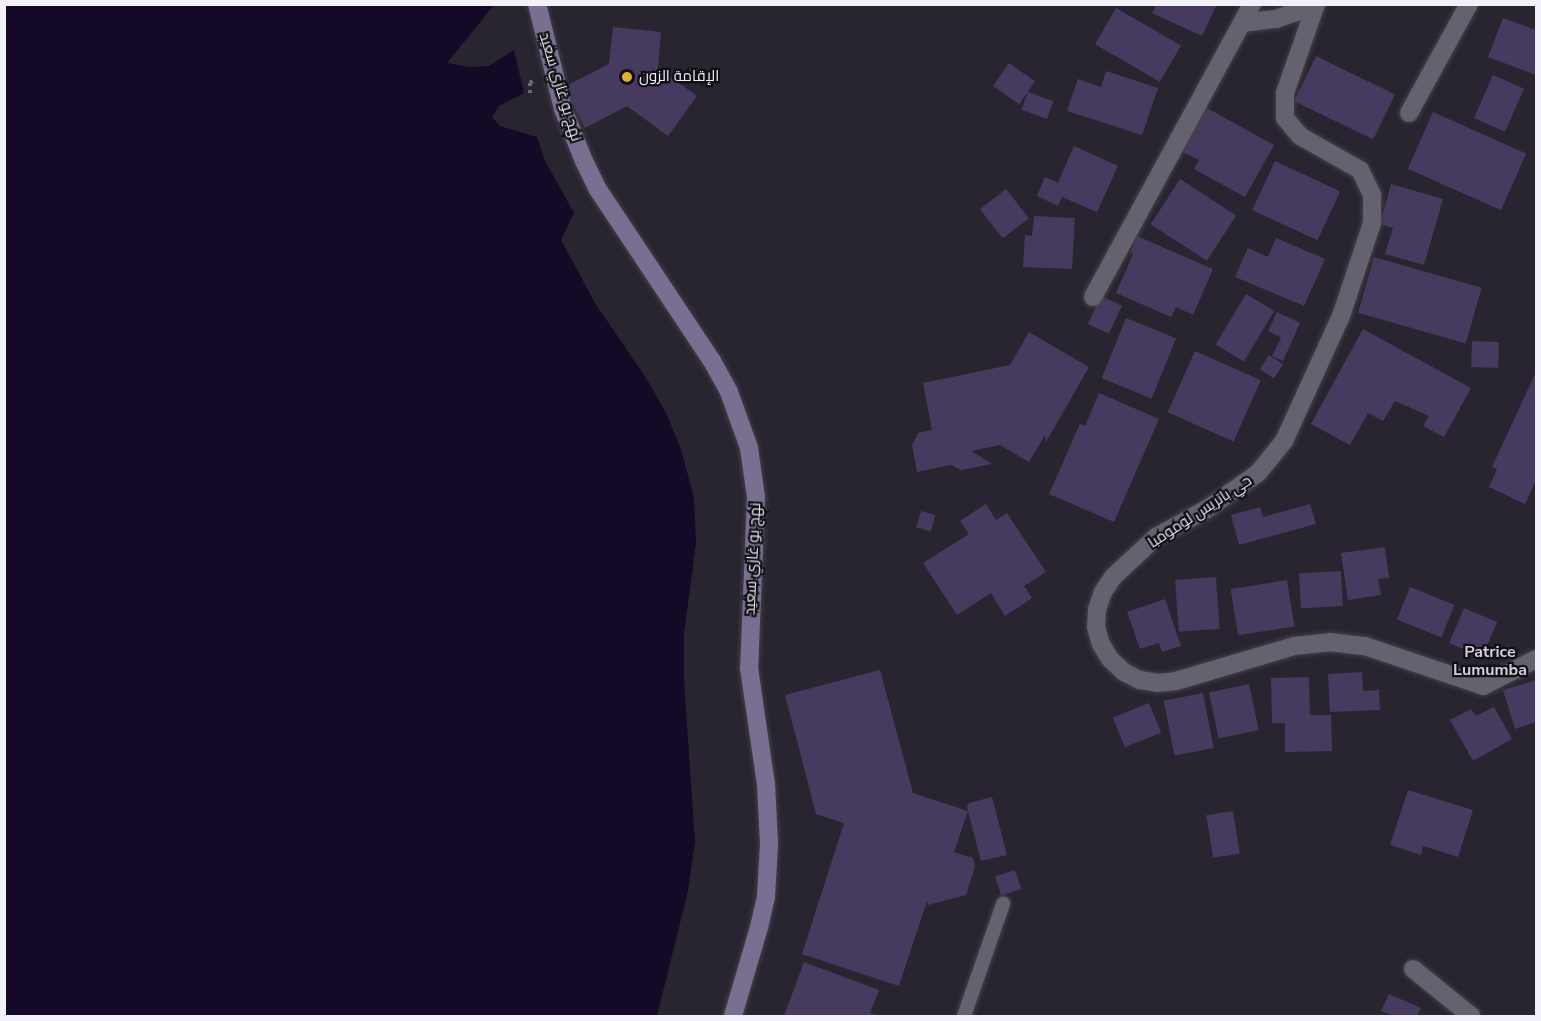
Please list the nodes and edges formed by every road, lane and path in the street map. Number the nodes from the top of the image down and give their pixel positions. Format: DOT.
graph roads {
  1 [pos="537,4"];
  2 [pos="1252,4"];
  3 [pos="1469,4"];
  4 [pos="1316,5"];
  5 [pos="1242,23"];
  6 [pos="1409,112"];
  7 [pos="1093,297"];
  8 [pos="1536,659"];
  9 [pos="1004,904"];
  10 [pos="1413,969"];
  11 [pos="733,1017"];
  12 [pos="964,1017"];
  13 [pos="1471,1017"];
  1 -- 11 [label="street, نهج بو غازي سعيد"];
  2 -- 5 [label="street"];
  3 -- 6 [label="street"];
  4 -- 5 [label="street"];
  4 -- 8 [label="street, حي باتريس لومومبا"];
  5 -- 7 [label="street"];
  9 -- 12 [label="lane"];
  10 -- 13 [label="street"];
}
